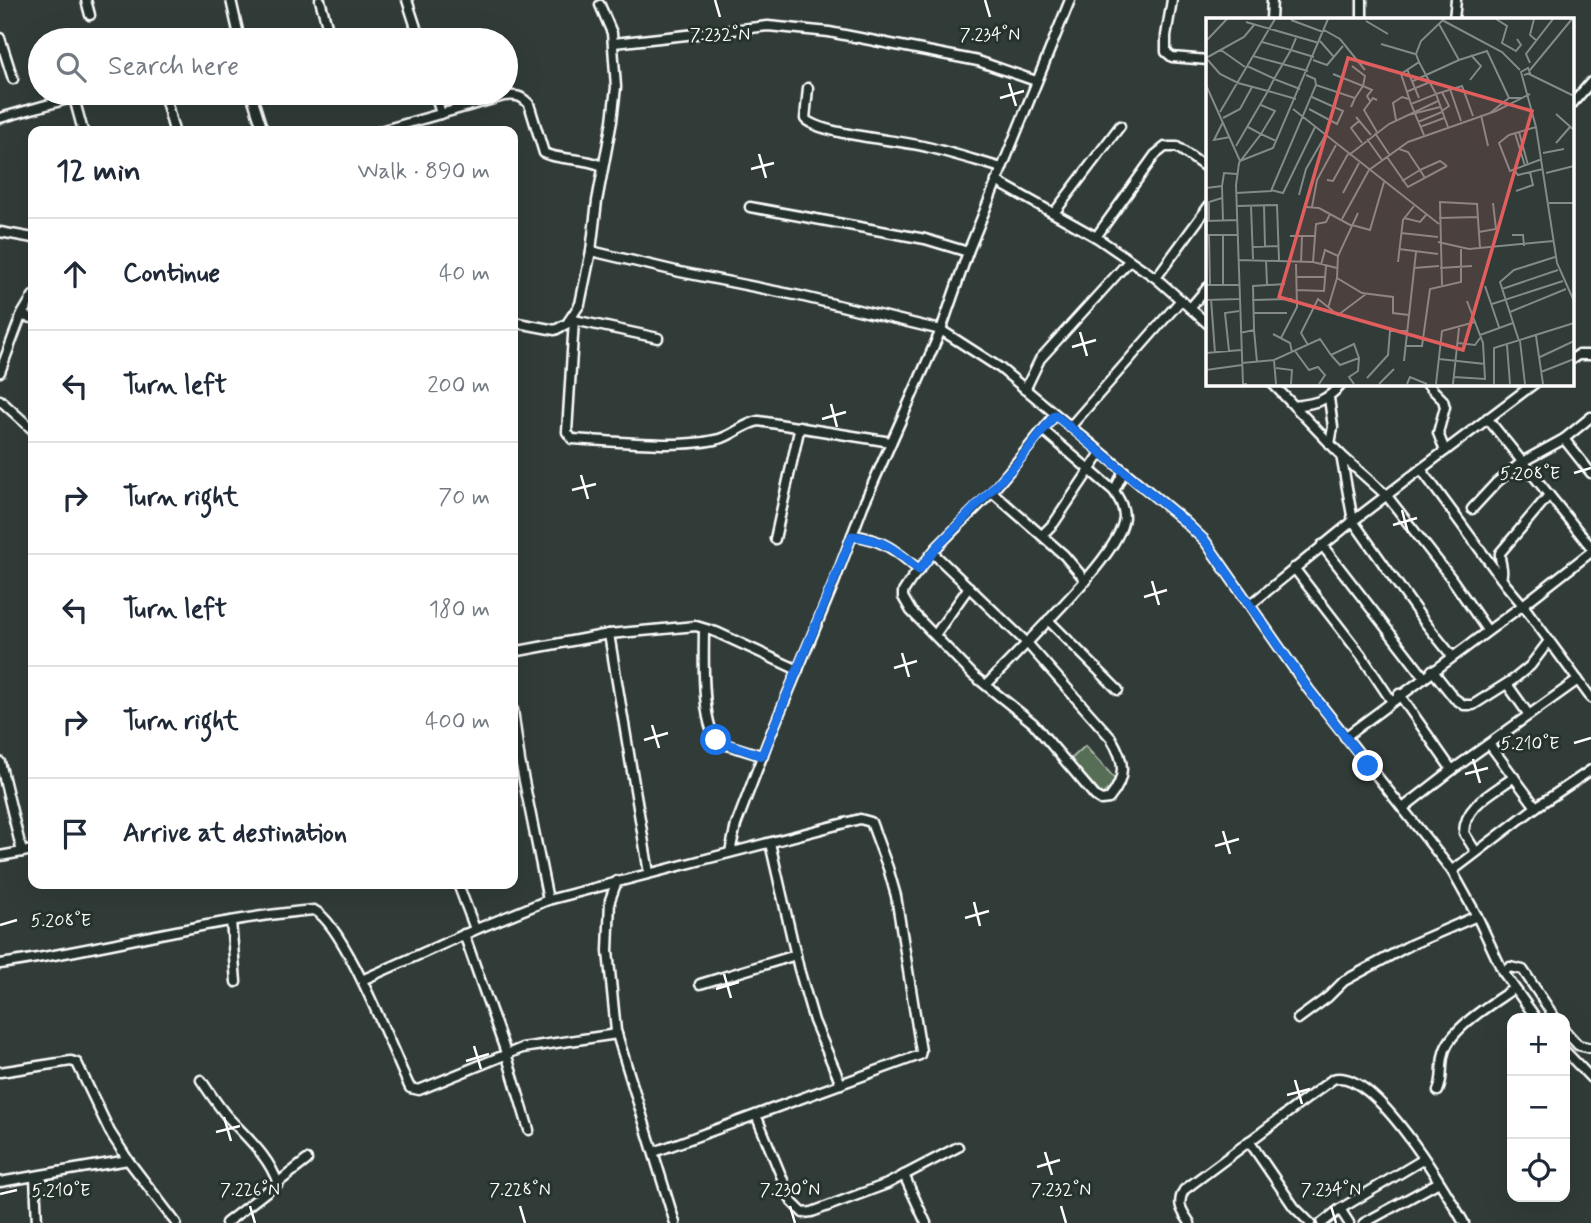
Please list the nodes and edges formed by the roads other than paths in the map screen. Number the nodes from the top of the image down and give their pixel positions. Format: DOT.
graph roads {
  1 [pos="86,0"];
  2 [pos="231,0"];
  3 [pos="320,0"];
  4 [pos="407,0"];
  5 [pos="1069,0"];
  6 [pos="1172,0"];
  7 [pos="1272,0"];
  8 [pos="1362,0"];
  9 [pos="1456,0"];
  10 [pos="600,5"];
  11 [pos="90,15"];
  12 [pos="1271,18"];
  13 [pos="1362,18"];
  14 [pos="1454,18"];
  15 [pos="237,28"];
  16 [pos="328,28"];
  17 [pos="415,28"];
  18 [pos="0,38"];
  19 [pos="614,43"];
  20 [pos="1206,60"];
  21 [pos="13,79"];
  22 [pos="1037,81"];
  23 [pos="1591,82"];
  24 [pos="807,88"];
  25 [pos="518,95"];
  26 [pos="1574,102"];
  27 [pos="48,105"];
  28 [pos="76,105"];
  29 [pos="167,105"];
  30 [pos="255,105"];
  31 [pos="438,105"];
  32 [pos="472,105"];
  33 [pos="441,114"];
  34 [pos="0,118"];
  35 [pos="82,126"];
  36 [pos="173,126"];
  37 [pos="261,126"];
  38 [pos="398,126"];
  39 [pos="1119,126"];
  40 [pos="602,166"];
  41 [pos="1002,168"];
  42 [pos="1206,168"];
  43 [pos="996,181"];
  44 [pos="750,207"];
  45 [pos="1206,210"];
  46 [pos="1054,213"];
  47 [pos="0,232"];
  48 [pos="28,237"];
  49 [pos="592,237"];
  50 [pos="1096,237"];
  51 [pos="591,251"];
  52 [pos="968,252"];
  53 [pos="607,254"];
  54 [pos="1129,261"];
  55 [pos="1156,278"];
  56 [pos="1206,289"];
  57 [pos="1181,300"];
  58 [pos="28,304"];
  59 [pos="1190,308"];
  60 [pos="21,316"];
  61 [pos="28,317"];
  62 [pos="571,321"];
  63 [pos="1206,322"];
  64 [pos="518,323"];
  65 [pos="942,330"];
  66 [pos="658,338"];
  67 [pos="1591,355"];
  68 [pos="1574,358"];
  69 [pos="0,372"];
  70 [pos="1274,385"];
  71 [pos="1341,385"];
  72 [pos="1429,385"];
  73 [pos="1532,385"];
  74 [pos="1026,390"];
  75 [pos="1329,398"];
  76 [pos="0,400"];
  77 [pos="1294,406"];
  78 [pos="1055,415"];
  79 [pos="1591,416"];
  80 [pos="1487,418"];
  81 [pos="28,425"];
  82 [pos="800,426"];
  83 [pos="1070,427"];
  84 [pos="1043,430"];
  85 [pos="1564,439"];
  86 [pos="891,442"];
  87 [pos="1330,444"];
  88 [pos="1445,451"];
  89 [pos="1101,453"];
  90 [pos="1342,456"];
  91 [pos="1522,461"];
  92 [pos="1421,469"];
  93 [pos="1090,470"];
  94 [pos="1124,471"];
  95 [pos="1591,473"];
  96 [pos="1114,491"];
  97 [pos="992,492"];
  98 [pos="1549,495"];
  99 [pos="1387,496"];
  100 [pos="1472,509"];
  101 [pos="1353,521"];
  102 [pos="852,536"];
  103 [pos="1042,536"];
  104 [pos="775,539"];
  105 [pos="1322,545"];
  106 [pos="1591,550"];
  107 [pos="933,553"];
  108 [pos="1294,568"];
  109 [pos="919,570"];
  110 [pos="1501,578"];
  111 [pos="1086,581"];
  112 [pos="969,587"];
  113 [pos="1250,605"];
  114 [pos="1523,605"];
  115 [pos="1048,620"];
  116 [pos="704,629"];
  117 [pos="1487,630"];
  118 [pos="609,634"];
  119 [pos="934,635"];
  120 [pos="1549,641"];
  121 [pos="1027,643"];
  122 [pos="518,651"];
  123 [pos="1452,656"];
  124 [pos="798,670"];
  125 [pos="1432,670"];
  126 [pos="1424,677"];
  127 [pos="1578,680"];
  128 [pos="1507,684"];
  129 [pos="986,685"];
  130 [pos="1118,690"];
  131 [pos="1395,697"];
  132 [pos="1591,698"];
  133 [pos="1529,715"];
  134 [pos="1345,737"];
  135 [pos="1490,745"];
  136 [pos="762,756"];
  137 [pos="0,762"];
  138 [pos="1452,770"];
  139 [pos="1591,770"];
  140 [pos="518,771"];
  141 [pos="1514,777"];
  142 [pos="1536,807"];
  143 [pos="1403,808"];
  144 [pos="770,844"];
  145 [pos="28,851"];
  146 [pos="22,852"];
  147 [pos="730,852"];
  148 [pos="1476,852"];
  149 [pos="0,856"];
  150 [pos="1452,871"];
  151 [pos="649,873"];
  152 [pos="617,881"];
  153 [pos="602,885"];
  154 [pos="460,889"];
  155 [pos="548,900"];
  156 [pos="610,900"];
  157 [pos="1477,916"];
  158 [pos="231,921"];
  159 [pos="475,929"];
  160 [pos="464,934"];
  161 [pos="796,955"];
  162 [pos="0,964"];
  163 [pos="1503,972"];
  164 [pos="362,980"];
  165 [pos="236,982"];
  166 [pos="700,984"];
  167 [pos="1513,989"];
  168 [pos="1532,1013"];
  169 [pos="1552,1013"];
  170 [pos="1298,1019"];
  171 [pos="617,1034"];
  172 [pos="1570,1036"];
  173 [pos="1591,1048"];
  174 [pos="506,1053"];
  175 [pos="1570,1056"];
  176 [pos="0,1072"];
  177 [pos="1591,1078"];
  178 [pos="201,1080"];
  179 [pos="841,1084"];
  180 [pos="1438,1091"];
  181 [pos="756,1115"];
  182 [pos="529,1130"];
  183 [pos="1249,1141"];
  184 [pos="958,1147"];
  185 [pos="654,1152"];
  186 [pos="1424,1159"];
  187 [pos="128,1160"];
  188 [pos="307,1160"];
  189 [pos="904,1175"];
  190 [pos="34,1177"];
  191 [pos="0,1182"];
  192 [pos="1439,1182"];
  193 [pos="278,1184"];
  194 [pos="1340,1209"];
  195 [pos="37,1223"];
  196 [pos="176,1223"];
  197 [pos="226,1223"];
  198 [pos="675,1223"];
  199 [pos="926,1223"];
  200 [pos="1190,1223"];
  201 [pos="1310,1223"];
  202 [pos="1322,1223"];
  203 [pos="1349,1223"];
  204 [pos="1364,1223"];
  205 [pos="1464,1223"];
  1 -- 11 [label="street"];
  2 -- 15 [label="street"];
  3 -- 16 [label="street"];
  4 -- 17 [label="street"];
  5 -- 22 [label="street"];
  6 -- 20 [label="street"];
  7 -- 12 [label="street"];
  8 -- 13 [label="street"];
  9 -- 14 [label="street"];
  10 -- 19 [label="street"];
  18 -- 21 [label="street"];
  19 -- 22 [label="street"];
  19 -- 40 [label="street"];
  22 -- 41 [label="street"];
  23 -- 26 [label="street"];
  24 -- 41 [label="street"];
  25 -- 40 [label="street"];
  27 -- 34 [label="street"];
  28 -- 35 [label="street"];
  29 -- 36 [label="street"];
  30 -- 37 [label="street"];
  31 -- 33 [label="street"];
  32 -- 33 [label="street"];
  33 -- 38 [label="street"];
  39 -- 46 [label="street"];
  40 -- 49 [label="street"];
  41 -- 43 [label="street"];
  42 -- 50 [label="street"];
  43 -- 46 [label="street"];
  43 -- 52 [label="street"];
  44 -- 52 [label="street"];
  45 -- 55 [label="street"];
  46 -- 50 [label="street"];
  47 -- 48 [label="street"];
  49 -- 51 [label="street"];
  49 -- 53 [label="street"];
  50 -- 54 [label="street"];
  51 -- 53 [label="street"];
  51 -- 62 [label="street"];
  52 -- 65 [label="street"];
  53 -- 65 [label="street"];
  54 -- 55 [label="street"];
  54 -- 74 [label="street"];
  55 -- 57 [label="street"];
  56 -- 59 [label="street"];
  57 -- 59 [label="street"];
  57 -- 83 [label="street"];
  58 -- 60 [label="street"];
  59 -- 63 [label="street"];
  60 -- 61 [label="street"];
  60 -- 69 [label="street"];
  62 -- 64 [label="street"];
  62 -- 66 [label="street"];
  62 -- 82 [label="street"];
  65 -- 74 [label="street"];
  65 -- 86 [label="street"];
  67 -- 68 [label="street"];
  70 -- 77 [label="street"];
  71 -- 75 [label="street"];
  72 -- 88 [label="street"];
  73 -- 80 [label="street"];
  74 -- 78 [label="street"];
  75 -- 77 [label="street"];
  75 -- 87 [label="street"];
  76 -- 81 [label="street"];
  77 -- 87 [label="street"];
  78 -- 83 [label="street"];
  78 -- 84 [label="street"];
  79 -- 85 [label="street"];
  80 -- 88 [label="street"];
  80 -- 91 [label="street"];
  82 -- 86 [label="street"];
  82 -- 104 [label="street"];
  83 -- 89 [label="street"];
  84 -- 93 [label="street"];
  84 -- 97 [label="street"];
  85 -- 91 [label="street"];
  85 -- 95 [label="street"];
  86 -- 102 [label="street"];
  87 -- 90 [label="street"];
  88 -- 92 [label="street"];
  89 -- 93 [label="street"];
  89 -- 94 [label="street"];
  90 -- 99 [label="street"];
  90 -- 101 [label="street"];
  91 -- 98 [label="street"];
  91 -- 100 [label="street"];
  92 -- 99 [label="street"];
  92 -- 110 [label="street"];
  93 -- 96 [label="street"];
  93 -- 103 [label="street"];
  94 -- 96 [label="street"];
  94 -- 113 [label="street"];
  96 -- 111 [label="street"];
  97 -- 103 [label="street"];
  97 -- 107 [label="street"];
  98 -- 106 [label="street"];
  98 -- 110 [label="street"];
  99 -- 101 [label="street"];
  99 -- 117 [label="street"];
  101 -- 105 [label="street"];
  101 -- 123 [label="street"];
  102 -- 109 [label="street"];
  102 -- 124 [label="street"];
  103 -- 111 [label="street"];
  105 -- 108 [label="street"];
  105 -- 126 [label="street"];
  106 -- 114 [label="street"];
  107 -- 109 [label="street"];
  107 -- 112 [label="street"];
  108 -- 113 [label="street"];
  108 -- 131 [label="street"];
  109 -- 119 [label="street"];
  110 -- 114 [label="street"];
  111 -- 115 [label="street"];
  112 -- 119 [label="street"];
  112 -- 121 [label="street"];
  113 -- 134 [label="street"];
  114 -- 117 [label="street"];
  114 -- 120 [label="street"];
  115 -- 121 [label="street"];
  115 -- 130 [label="street"];
  116 -- 118 [label="street"];
  116 -- 124 [label="street"];
  116 -- 136 [label="street"];
  117 -- 123 [label="street"];
  118 -- 122 [label="street"];
  118 -- 151 [label="street"];
  119 -- 129 [label="street"];
  120 -- 127 [label="street"];
  120 -- 128 [label="street"];
  121 -- 129 [label="street"];
  121 -- 129 [label="street"];
  123 -- 125 [label="street"];
  124 -- 136 [label="street"];
  125 -- 126 [label="street"];
  125 -- 128 [label="street"];
  126 -- 131 [label="street"];
  127 -- 132 [label="street"];
  127 -- 133 [label="street"];
  128 -- 133 [label="street"];
  131 -- 134 [label="street"];
  131 -- 138 [label="street"];
  133 -- 135 [label="street"];
  134 -- 143 [label="street"];
  135 -- 138 [label="street"];
  135 -- 141 [label="street"];
  136 -- 147 [label="street"];
  137 -- 146 [label="street"];
  138 -- 143 [label="street"];
  139 -- 142 [label="street"];
  140 -- 155 [label="street"];
  141 -- 142 [label="street"];
  141 -- 148 [label="street"];
  142 -- 148 [label="street"];
  143 -- 150 [label="street"];
  144 -- 147 [label="street"];
  144 -- 161 [label="street"];
  144 -- 179 [label="street"];
  145 -- 146 [label="street"];
  146 -- 149 [label="street"];
  147 -- 151 [label="street"];
  148 -- 150 [label="street"];
  150 -- 157 [label="street"];
  151 -- 152 [label="street"];
  152 -- 153 [label="street"];
  152 -- 156 [label="street"];
  153 -- 155 [label="street"];
  153 -- 156 [label="street"];
  154 -- 159 [label="street"];
  155 -- 159 [label="street"];
  156 -- 171 [label="street"];
  157 -- 163 [label="street"];
  157 -- 170 [label="street"];
  158 -- 162 [label="street"];
  158 -- 164 [label="street"];
  158 -- 165 [label="street"];
  159 -- 160 [label="street"];
  160 -- 164 [label="street"];
  160 -- 174 [label="street"];
  161 -- 166 [label="street"];
  161 -- 179 [label="street"];
  163 -- 167 [label="street"];
  163 -- 169 [label="street"];
  164 -- 174 [label="street"];
  167 -- 168 [label="street"];
  167 -- 180 [label="street"];
  171 -- 174 [label="street"];
  171 -- 185 [label="street"];
  172 -- 173 [label="street"];
  174 -- 182 [label="street"];
  175 -- 177 [label="street"];
  176 -- 187 [label="street"];
  178 -- 193 [label="street"];
  179 -- 181 [label="street"];
  181 -- 185 [label="street"];
  181 -- 189 [label="street"];
  183 -- 186 [label="street"];
  183 -- 200 [label="street"];
  183 -- 201 [label="street"];
  184 -- 189 [label="street"];
  185 -- 198 [label="street"];
  186 -- 192 [label="street"];
  186 -- 194 [label="street"];
  187 -- 190 [label="street"];
  187 -- 196 [label="street"];
  188 -- 193 [label="street"];
  189 -- 199 [label="street"];
  190 -- 191 [label="street"];
  190 -- 195 [label="street"];
  192 -- 204 [label="street"];
  192 -- 205 [label="street"];
  193 -- 197 [label="street"];
  194 -- 202 [label="street"];
  194 -- 203 [label="street"];
}
